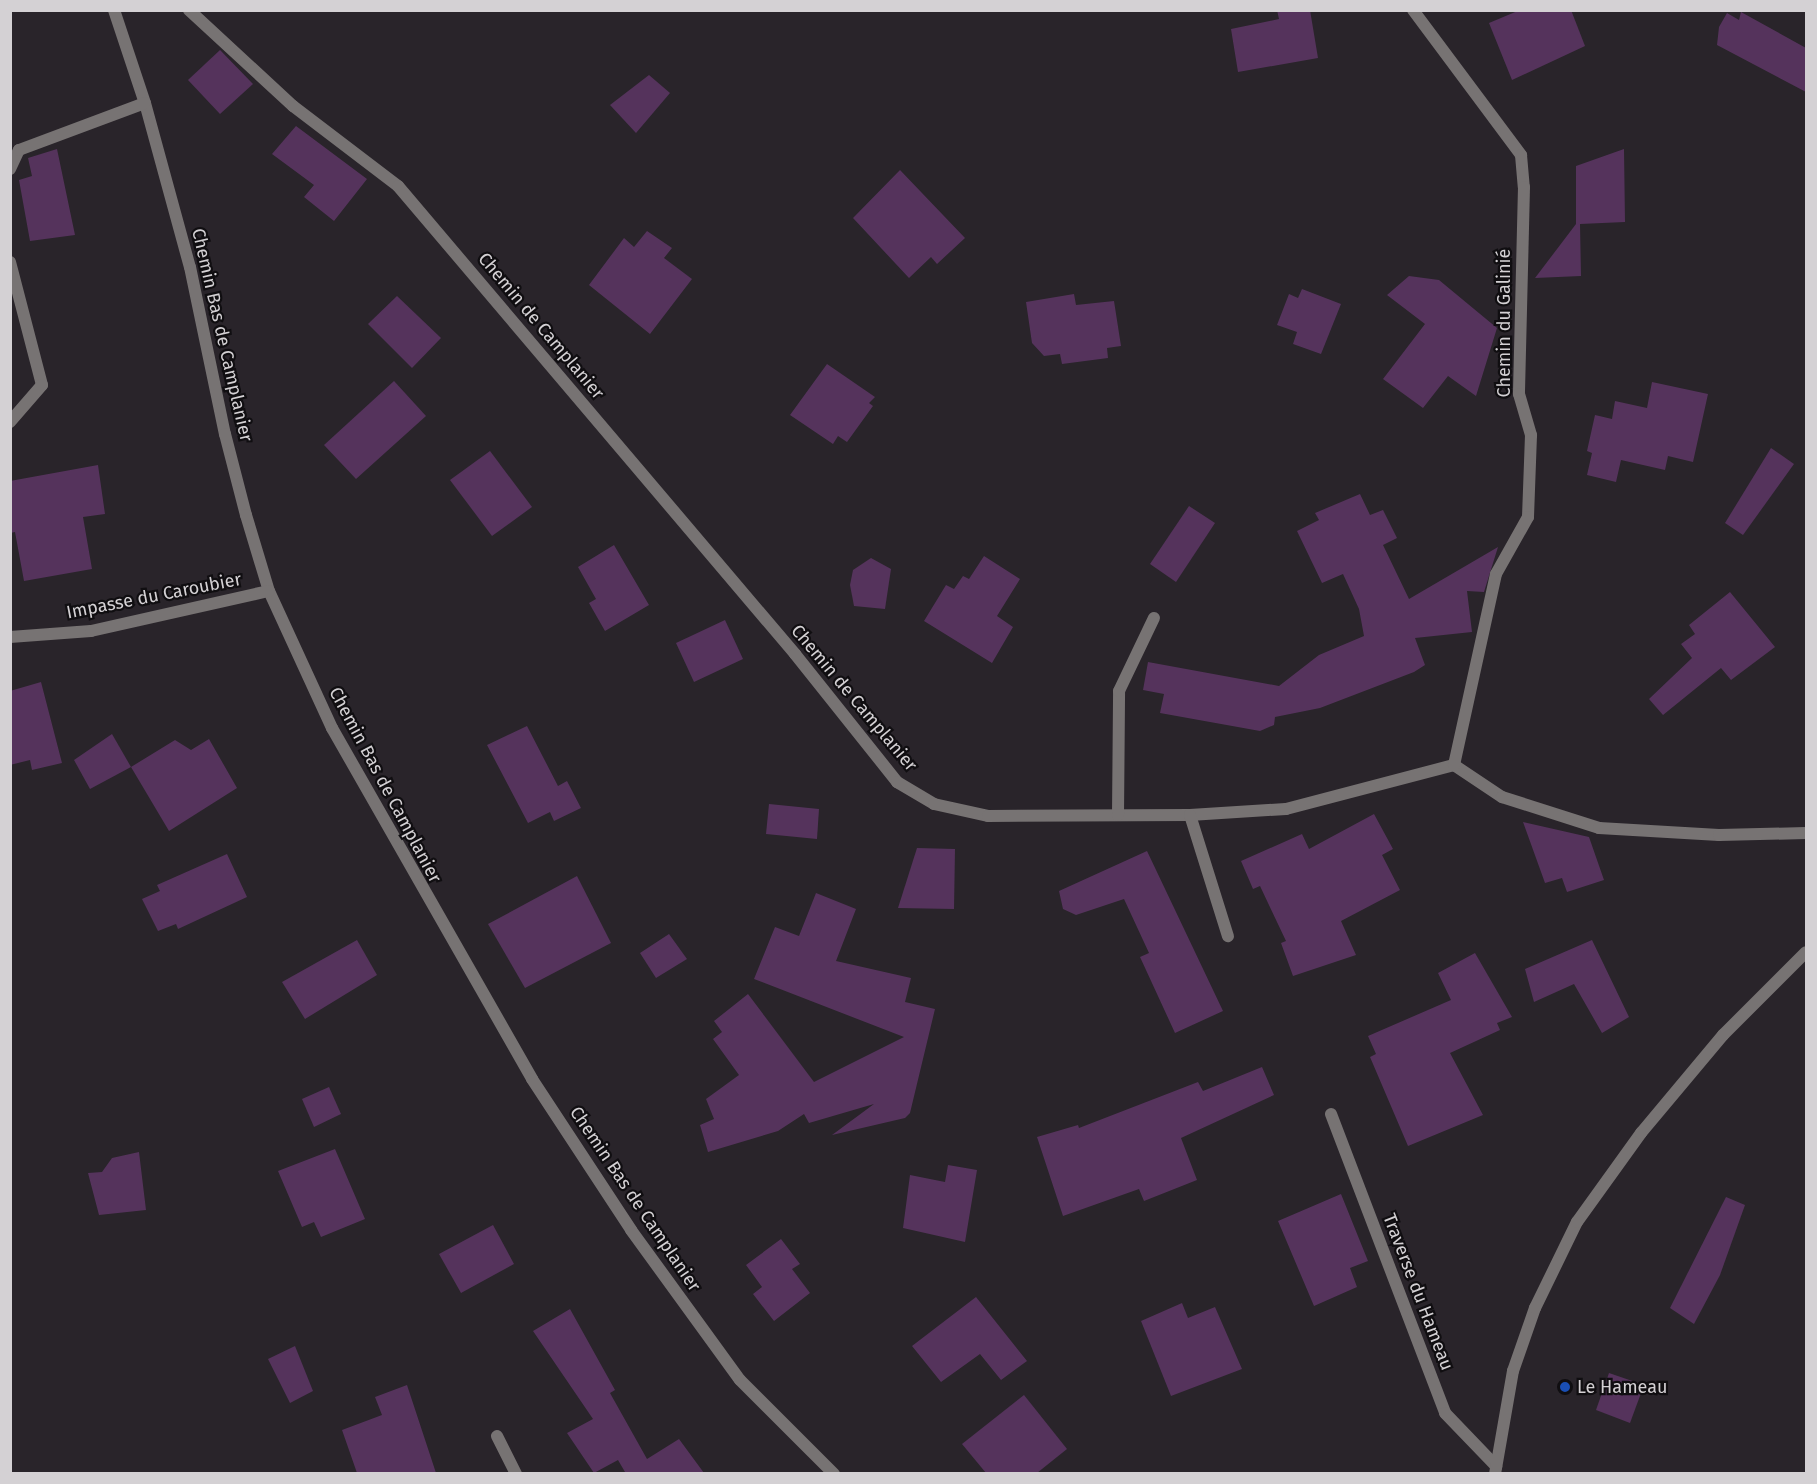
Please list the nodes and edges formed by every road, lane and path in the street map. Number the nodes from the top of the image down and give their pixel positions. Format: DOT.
graph roads {
  1 [pos="114,10"];
  2 [pos="189,10"];
  3 [pos="1413,10"];
  4 [pos="145,103"];
  5 [pos="10,169"];
  6 [pos="10,262"];
  7 [pos="10,422"];
  8 [pos="269,591"];
  9 [pos="1154,618"];
  10 [pos="10,637"];
  11 [pos="1454,765"];
  12 [pos="1118,815"];
  13 [pos="1190,815"];
  14 [pos="1806,832"];
  15 [pos="1228,936"];
  16 [pos="1806,952"];
  17 [pos="1331,1114"];
  18 [pos="497,1436"];
  19 [pos="1496,1470"];
  20 [pos="516,1473"];
  21 [pos="834,1473"];
  1 -- 4 [label="street, Chemin Bas de Camplanier"];
  2 -- 12 [label="street, Chemin de Camplanier"];
  3 -- 11 [label="street, Chemin du Galinié"];
  4 -- 5 [label="street"];
  4 -- 8 [label="street, Chemin Bas de Camplanier"];
  6 -- 7 [label="street"];
  8 -- 10 [label="street, Impasse du Caroubier"];
  8 -- 21 [label="street, Chemin Bas de Camplanier"];
  9 -- 12 [label="street"];
  11 -- 13 [label="street, Chemin de Camplanier"];
  11 -- 14 [label="street"];
  12 -- 13 [label="street, Chemin de Camplanier"];
  13 -- 15 [label="street"];
  16 -- 19 [label="street"];
  17 -- 19 [label="street, Traverse du Hameau"];
  18 -- 20 [label="street"];
}
